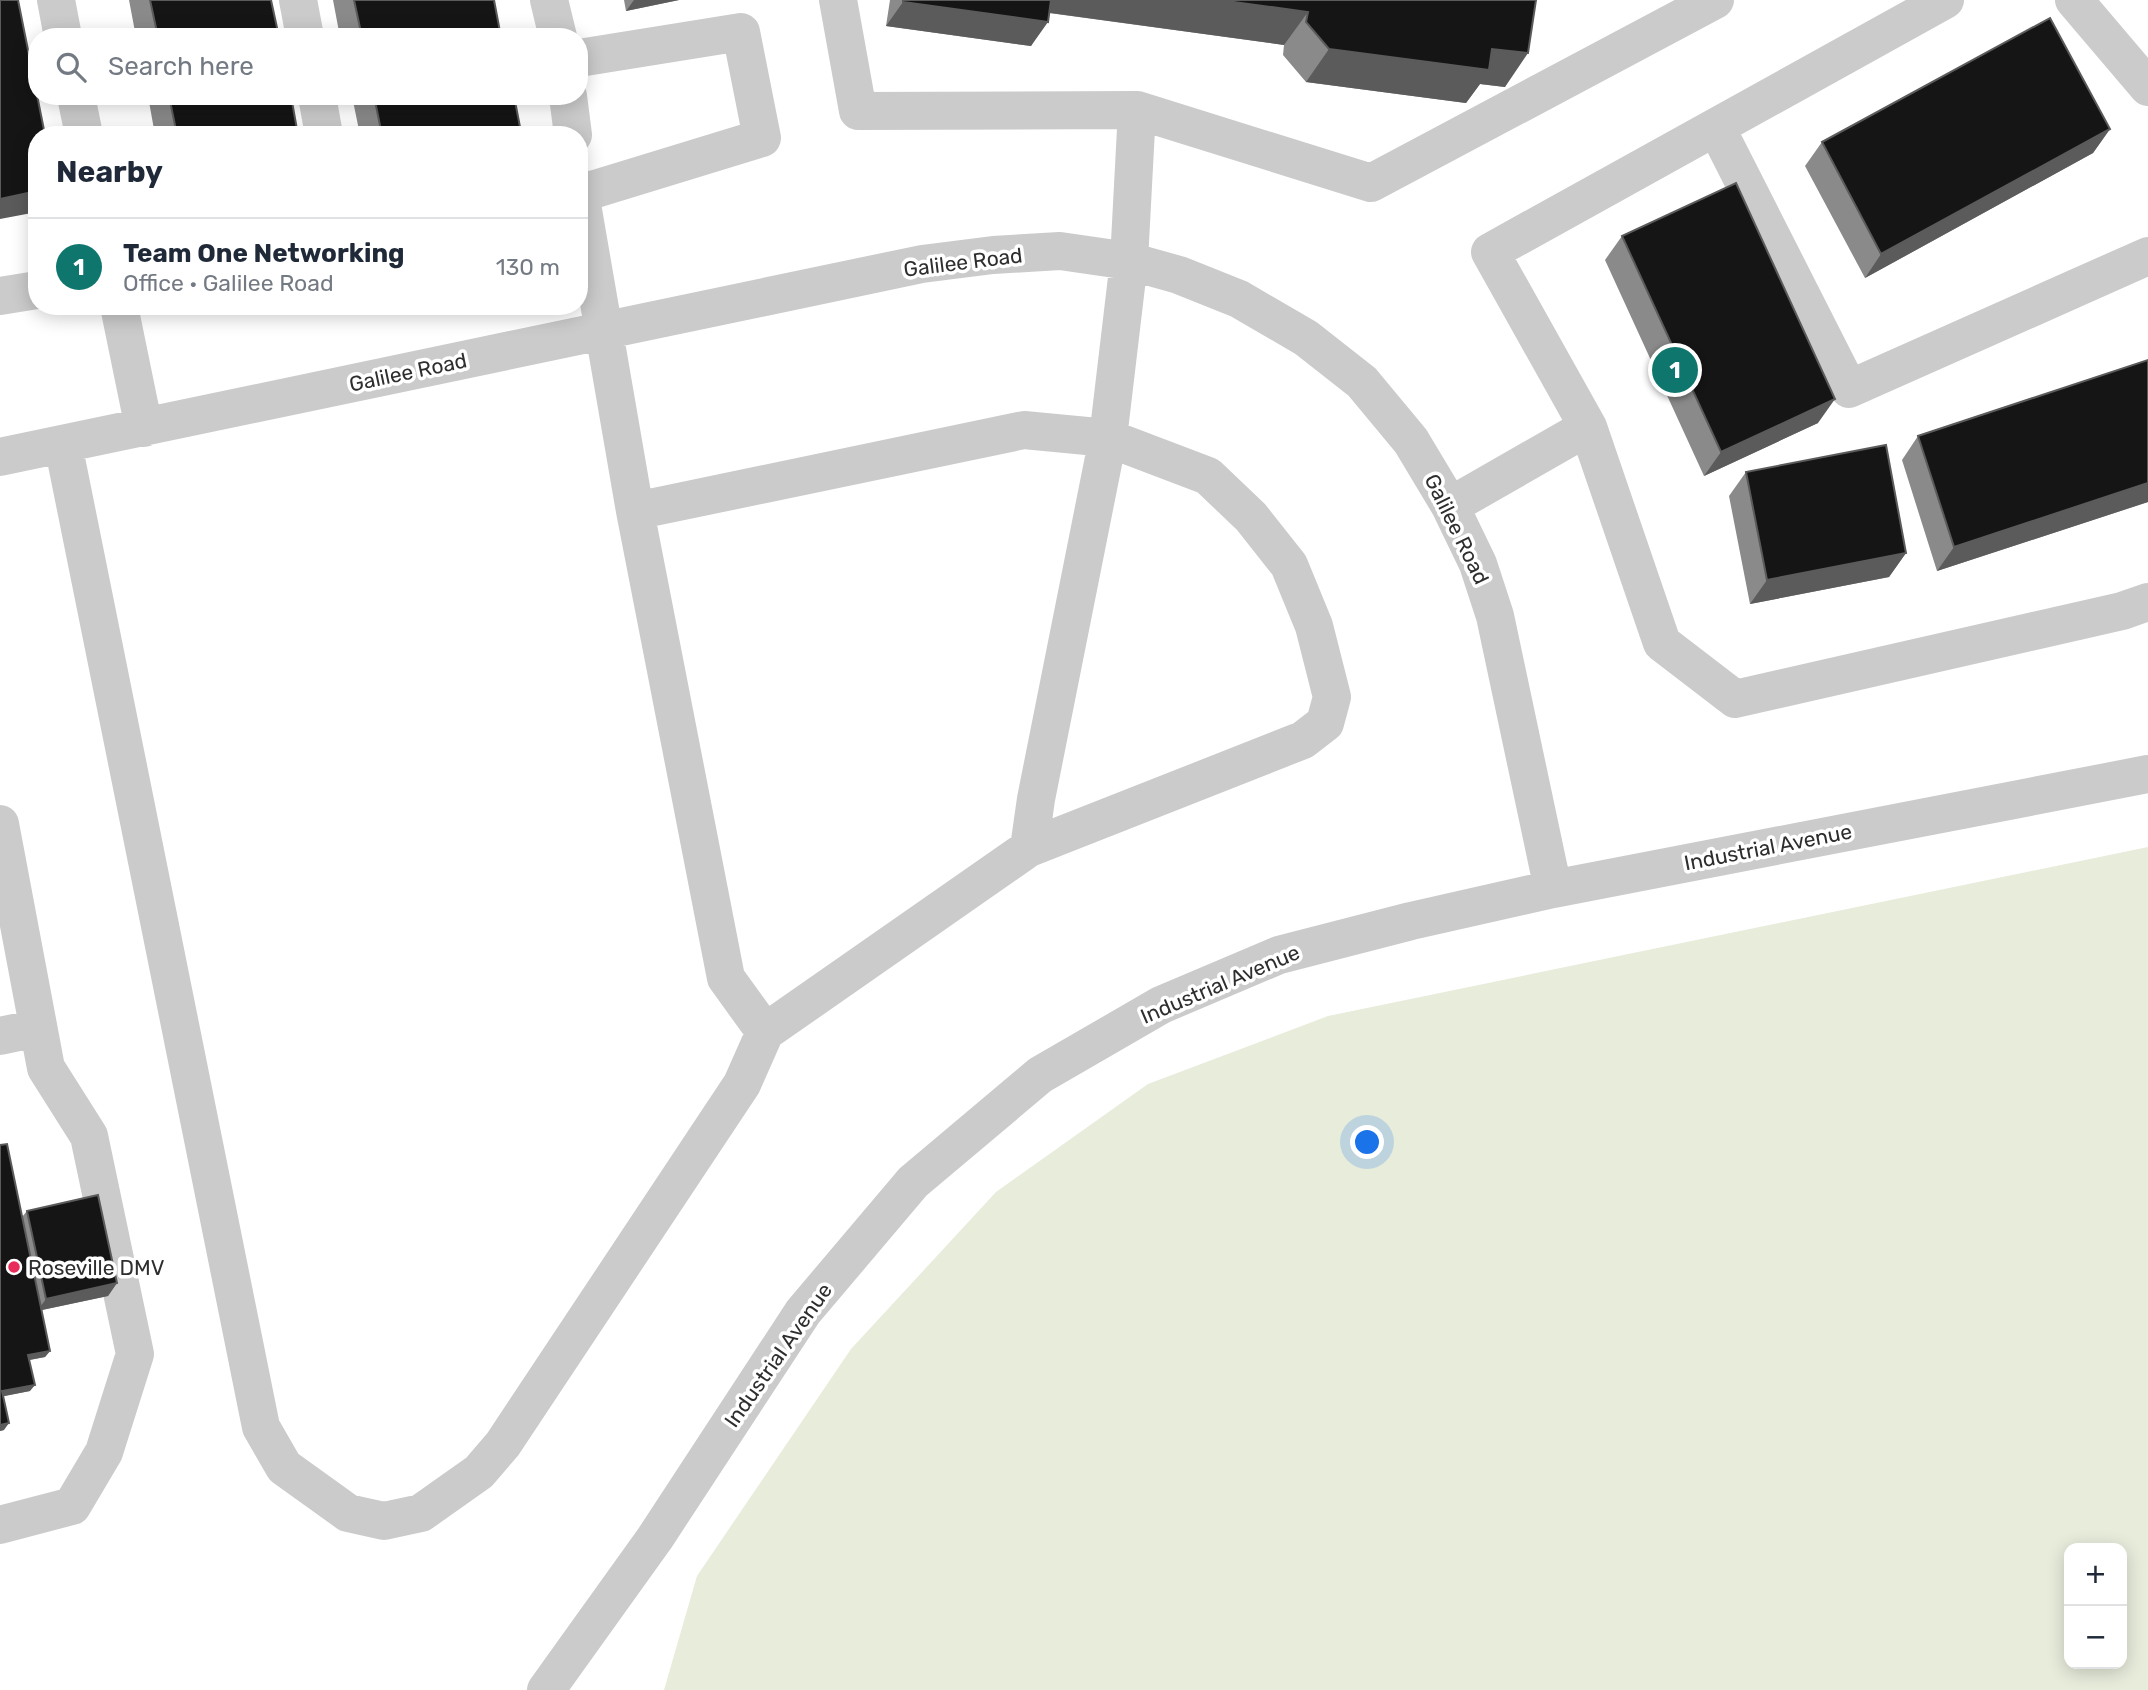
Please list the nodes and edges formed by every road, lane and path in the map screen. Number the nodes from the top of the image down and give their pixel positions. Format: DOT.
graph roads {
  1 [pos="56,0"];
  2 [pos="298,0"];
  3 [pos="549,0"];
  4 [pos="838,0"];
  5 [pos="1715,0"];
  6 [pos="1945,0"];
  7 [pos="2074,0"];
  8 [pos="61,28"];
  9 [pos="303,28"];
  10 [pos="556,28"];
  11 [pos="588,57"];
  12 [pos="2148,87"];
  13 [pos="78,105"];
  14 [pos="319,105"];
  15 [pos="569,105"];
  16 [pos="1137,110"];
  17 [pos="81,126"];
  18 [pos="322,126"];
  19 [pos="572,126"];
  20 [pos="1716,127"];
  21 [pos="588,192"];
  22 [pos="588,239"];
  23 [pos="2148,256"];
  24 [pos="1129,261"];
  25 [pos="28,291"];
  26 [pos="0,296"];
  27 [pos="121,315"];
  28 [pos="604,330"];
  29 [pos="1588,427"];
  30 [pos="144,428"];
  31 [pos="1108,438"];
  32 [pos="63,444"];
  33 [pos="0,457"];
  34 [pos="1450,506"];
  35 [pos="635,512"];
  36 [pos="2148,602"];
  37 [pos="2148,774"];
  38 [pos="0,824"];
  39 [pos="1029,848"];
  40 [pos="1553,889"];
  41 [pos="7,904"];
  42 [pos="38,1028"];
  43 [pos="765,1032"];
  44 [pos="0,1035"];
  45 [pos="0,1525"];
  46 [pos="546,1690"];
  1 -- 8 [label="street"];
  2 -- 9 [label="street"];
  3 -- 10 [label="street"];
  4 -- 16 [label="street"];
  5 -- 16 [label="street"];
  6 -- 20 [label="street"];
  7 -- 12 [label="street"];
  11 -- 21 [label="street"];
  13 -- 17 [label="street"];
  14 -- 18 [label="street"];
  15 -- 19 [label="street"];
  16 -- 24 [label="street"];
  20 -- 23 [label="street"];
  20 -- 29 [label="street"];
  22 -- 28 [label="street"];
  24 -- 28 [label="street, Galilee Road"];
  24 -- 31 [label="street"];
  24 -- 34 [label="street, Galilee Road"];
  25 -- 26 [label="street"];
  27 -- 30 [label="street"];
  28 -- 30 [label="street, Galilee Road"];
  28 -- 35 [label="street"];
  29 -- 34 [label="street"];
  29 -- 36 [label="street"];
  30 -- 32 [label="street, Galilee Road"];
  31 -- 35 [label="street"];
  31 -- 39 [label="street"];
  31 -- 39 [label="street"];
  32 -- 33 [label="street, Galilee Road"];
  32 -- 43 [label="street"];
  34 -- 40 [label="street, Galilee Road"];
  35 -- 43 [label="street"];
  37 -- 40 [label="street, Industrial Avenue"];
  38 -- 41 [label="street"];
  39 -- 43 [label="street"];
  40 -- 46 [label="street, Industrial Avenue"];
  41 -- 42 [label="street"];
  42 -- 44 [label="street"];
  42 -- 45 [label="street"];
}
